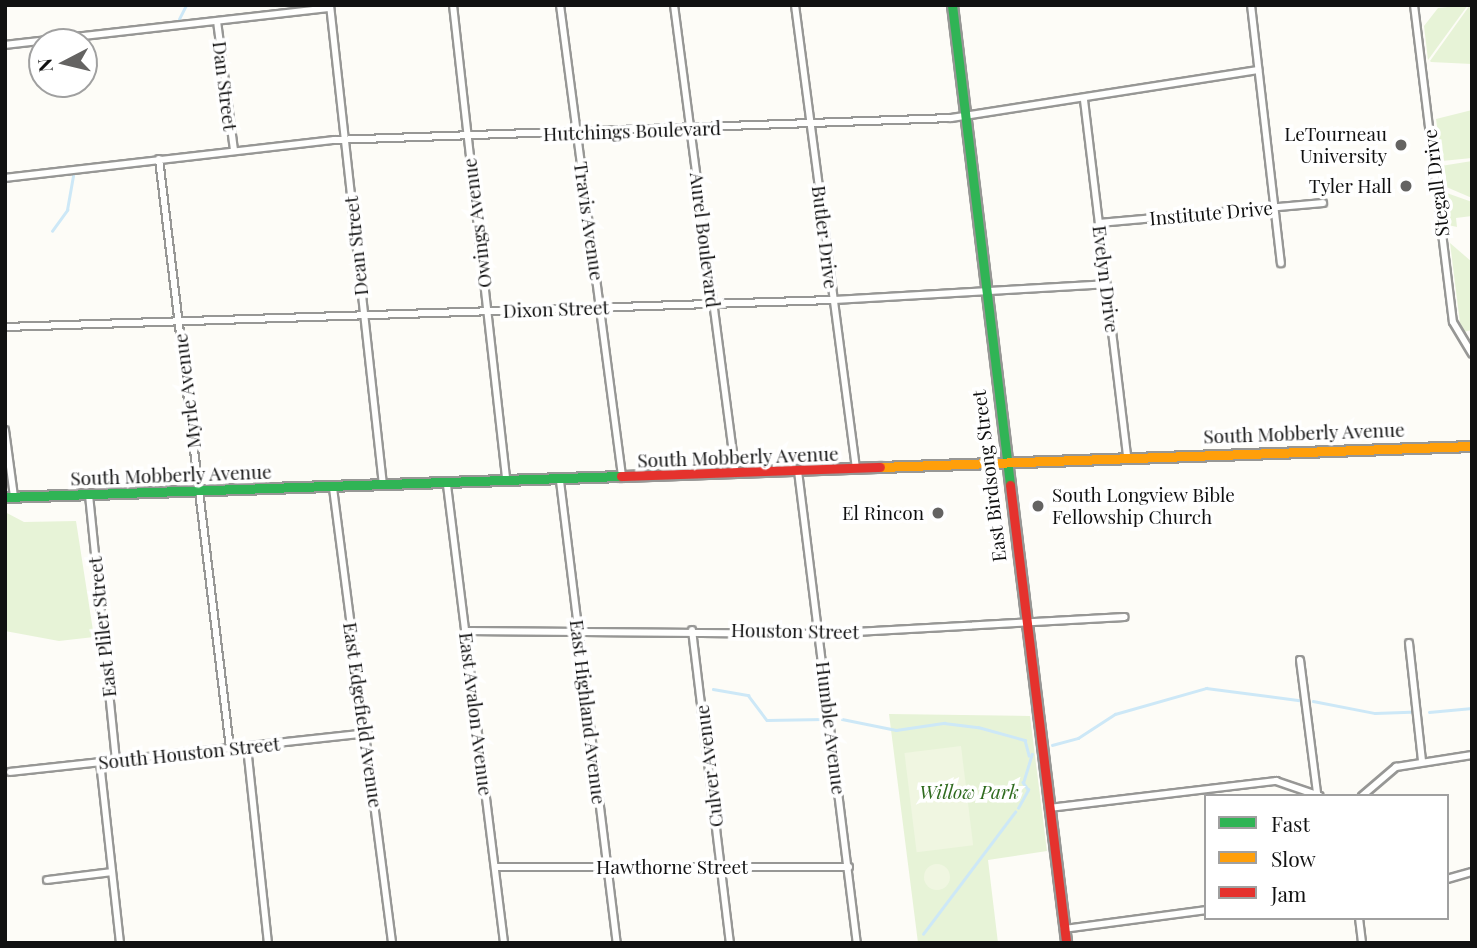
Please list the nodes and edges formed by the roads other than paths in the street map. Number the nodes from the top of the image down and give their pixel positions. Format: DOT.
graph roads {
  1 [pos="453,5"];
  2 [pos="560,5"];
  3 [pos="674,5"];
  4 [pos="795,5"];
  5 [pos="952,5"];
  6 [pos="1251,5"];
  7 [pos="1414,5"];
  8 [pos="330,7"];
  9 [pos="217,21"];
  10 [pos="5,45"];
  11 [pos="1258,70"];
  12 [pos="1084,100"];
  13 [pos="969,116"];
  14 [pos="810,124"];
  15 [pos="691,129"];
  16 [pos="577,134"];
  17 [pos="467,137"];
  18 [pos="345,139"];
  19 [pos="234,151"];
  20 [pos="159,159"];
  21 [pos="5,178"];
  22 [pos="1323,203"];
  23 [pos="1275,208"];
  24 [pos="1099,223"];
  25 [pos="1281,262"];
  26 [pos="1107,284"];
  27 [pos="988,291"];
  28 [pos="834,300"];
  29 [pos="714,304"];
  30 [pos="600,308"];
  31 [pos="487,312"];
  32 [pos="363,316"];
  33 [pos="179,323"];
  34 [pos="5,327"];
  35 [pos="1472,354"];
  36 [pos="5,430"];
  37 [pos="1472,446"];
  38 [pos="1127,457"];
  39 [pos="1004,463"];
  40 [pos="856,469"];
  41 [pos="798,471"];
  42 [pos="736,474"];
  43 [pos="623,479"];
  44 [pos="560,481"];
  45 [pos="506,483"];
  46 [pos="447,485"];
  47 [pos="383,487"];
  48 [pos="333,488"];
  49 [pos="199,492"];
  50 [pos="89,495"];
  51 [pos="9,497"];
  52 [pos="1125,617"];
  53 [pos="1025,623"];
  54 [pos="692,630"];
  55 [pos="465,631"];
  56 [pos="578,631"];
  57 [pos="819,634"];
  58 [pos="1409,643"];
  59 [pos="1300,660"];
  60 [pos="368,733"];
  61 [pos="247,747"];
  62 [pos="230,748"];
  63 [pos="1472,755"];
  64 [pos="116,760"];
  65 [pos="1422,761"];
  66 [pos="100,762"];
  67 [pos="10,772"];
  68 [pos="1318,794"];
  69 [pos="1364,794"];
  70 [pos="1049,808"];
  71 [pos="608,866"];
  72 [pos="495,867"];
  73 [pos="721,867"];
  74 [pos="849,867"];
  75 [pos="112,872"];
  76 [pos="1472,872"];
  77 [pos="1449,878"];
  78 [pos="47,880"];
  79 [pos="1204,910"];
  80 [pos="1359,920"];
  81 [pos="1064,929"];
  82 [pos="120,943"];
  83 [pos="268,943"];
  84 [pos="392,943"];
  85 [pos="504,943"];
  86 [pos="617,943"];
  87 [pos="730,943"];
  88 [pos="857,943"];
  89 [pos="1066,943"];
  90 [pos="1362,943"];
  1 -- 17 [label="street, Owings Avenue"];
  2 -- 16 [label="street, Travis Avenue"];
  3 -- 15 [label="street, Aurel Boulevard"];
  4 -- 14 [label="street, Butler Drive"];
  5 -- 13 [label="main road, East Birdsong Street"];
  6 -- 11 [label="street"];
  7 -- 35 [label="street, Stegall Drive"];
  8 -- 9 [label="street"];
  8 -- 18 [label="street, Dean Street"];
  9 -- 10 [label="street"];
  9 -- 19 [label="street, Dan Street"];
  11 -- 12 [label="street, Hutchings Boulevard"];
  11 -- 23 [label="street"];
  12 -- 13 [label="street, Hutchings Boulevard"];
  12 -- 24 [label="street, Evelyn Drive"];
  13 -- 14 [label="street, Hutchings Boulevard"];
  13 -- 27 [label="main road, East Birdsong Street"];
  14 -- 15 [label="street, Hutchings Boulevard"];
  14 -- 28 [label="street, Butler Drive"];
  15 -- 16 [label="street, Hutchings Boulevard"];
  15 -- 29 [label="street, Aurel Boulevard"];
  16 -- 17 [label="street, Hutchings Boulevard"];
  16 -- 30 [label="street, Travis Avenue"];
  17 -- 18 [label="street, Hutchings Boulevard"];
  17 -- 31 [label="street, Owings Avenue"];
  18 -- 19 [label="street, Hutchings Boulevard"];
  18 -- 32 [label="street, Dean Street"];
  19 -- 20 [label="street, Hutchings Boulevard"];
  20 -- 21 [label="street, Hutchings Boulevard"];
  20 -- 33 [label="street, Myrle Avenue"];
  22 -- 23 [label="street, Institute Drive"];
  23 -- 24 [label="street, Institute Drive"];
  23 -- 25 [label="street"];
  24 -- 26 [label="street, Evelyn Drive"];
  26 -- 27 [label="street, Dixon Street"];
  26 -- 38 [label="street, Evelyn Drive"];
  27 -- 28 [label="street, Dixon Street"];
  27 -- 39 [label="main road, East Birdsong Street"];
  28 -- 29 [label="street, Dixon Street"];
  28 -- 40 [label="street, Butler Drive"];
  29 -- 30 [label="street, Dixon Street"];
  29 -- 42 [label="street, Aurel Boulevard"];
  30 -- 31 [label="street, Dixon Street"];
  30 -- 43 [label="street, Travis Avenue"];
  31 -- 32 [label="street, Dixon Street"];
  31 -- 45 [label="street, Owings Avenue"];
  32 -- 33 [label="street, Dixon Street"];
  32 -- 47 [label="street, Dean Street"];
  33 -- 34 [label="street, Dixon Street"];
  33 -- 49 [label="street, Myrle Avenue"];
  36 -- 51 [label="street"];
  37 -- 38 [label="main road, South Mobberly Avenue"];
  38 -- 39 [label="main road, South Mobberly Avenue"];
  39 -- 40 [label="main road, South Mobberly Avenue"];
  39 -- 53 [label="main road, East Birdsong Street"];
  40 -- 41 [label="main road, South Mobberly Avenue"];
  41 -- 42 [label="main road, South Mobberly Avenue"];
  41 -- 57 [label="street, Humble Avenue"];
  42 -- 43 [label="main road, South Mobberly Avenue"];
  43 -- 44 [label="main road, South Mobberly Avenue"];
  44 -- 45 [label="main road, South Mobberly Avenue"];
  44 -- 56 [label="street, East Highland Avenue"];
  45 -- 46 [label="main road, South Mobberly Avenue"];
  46 -- 47 [label="main road, South Mobberly Avenue"];
  46 -- 55 [label="street, East Avalon Avenue"];
  47 -- 48 [label="main road, South Mobberly Avenue"];
  48 -- 49 [label="main road, South Mobberly Avenue"];
  48 -- 60 [label="street, East Edgefield Avenue"];
  49 -- 50 [label="main road, South Mobberly Avenue"];
  49 -- 62 [label="street, Myrle Avenue"];
  50 -- 51 [label="main road, South Mobberly Avenue"];
  50 -- 64 [label="street, East Pliler Street"];
  52 -- 53 [label="street, Houston Street"];
  53 -- 57 [label="street, Houston Street"];
  53 -- 70 [label="main road, East Birdsong Street"];
  54 -- 56 [label="street, Houston Street"];
  54 -- 57 [label="street, Houston Street"];
  54 -- 73 [label="street, Culver Avenue"];
  55 -- 56 [label="street, Houston Street"];
  55 -- 72 [label="street, East Avalon Avenue"];
  56 -- 71 [label="street, East Highland Avenue"];
  57 -- 74 [label="street, Humble Avenue"];
  58 -- 65 [label="street"];
  59 -- 68 [label="street"];
  60 -- 61 [label="street, South Houston Street"];
  60 -- 84 [label="street, East Edgefield Avenue"];
  61 -- 62 [label="street, South Houston Street"];
  61 -- 83 [label="street"];
  62 -- 64 [label="street, South Houston Street"];
  63 -- 65 [label="street"];
  64 -- 66 [label="street, South Houston Street"];
  65 -- 69 [label="street"];
  66 -- 67 [label="street, South Houston Street"];
  66 -- 75 [label="street"];
  68 -- 70 [label="street"];
  70 -- 81 [label="main road, East Birdsong Street"];
  71 -- 72 [label="street, Hawthorne Street"];
  71 -- 73 [label="street, Hawthorne Street"];
  71 -- 86 [label="street, East Highland Avenue"];
  72 -- 85 [label="street, East Avalon Avenue"];
  73 -- 74 [label="street, Hawthorne Street"];
  73 -- 87 [label="street, Culver Avenue"];
  74 -- 88 [label="street, Humble Avenue"];
  75 -- 78 [label="street"];
  75 -- 82 [label="street"];
  76 -- 77 [label="street"];
  79 -- 81 [label="street"];
  80 -- 90 [label="street"];
  81 -- 89 [label="main road, East Birdsong Street"];
}
